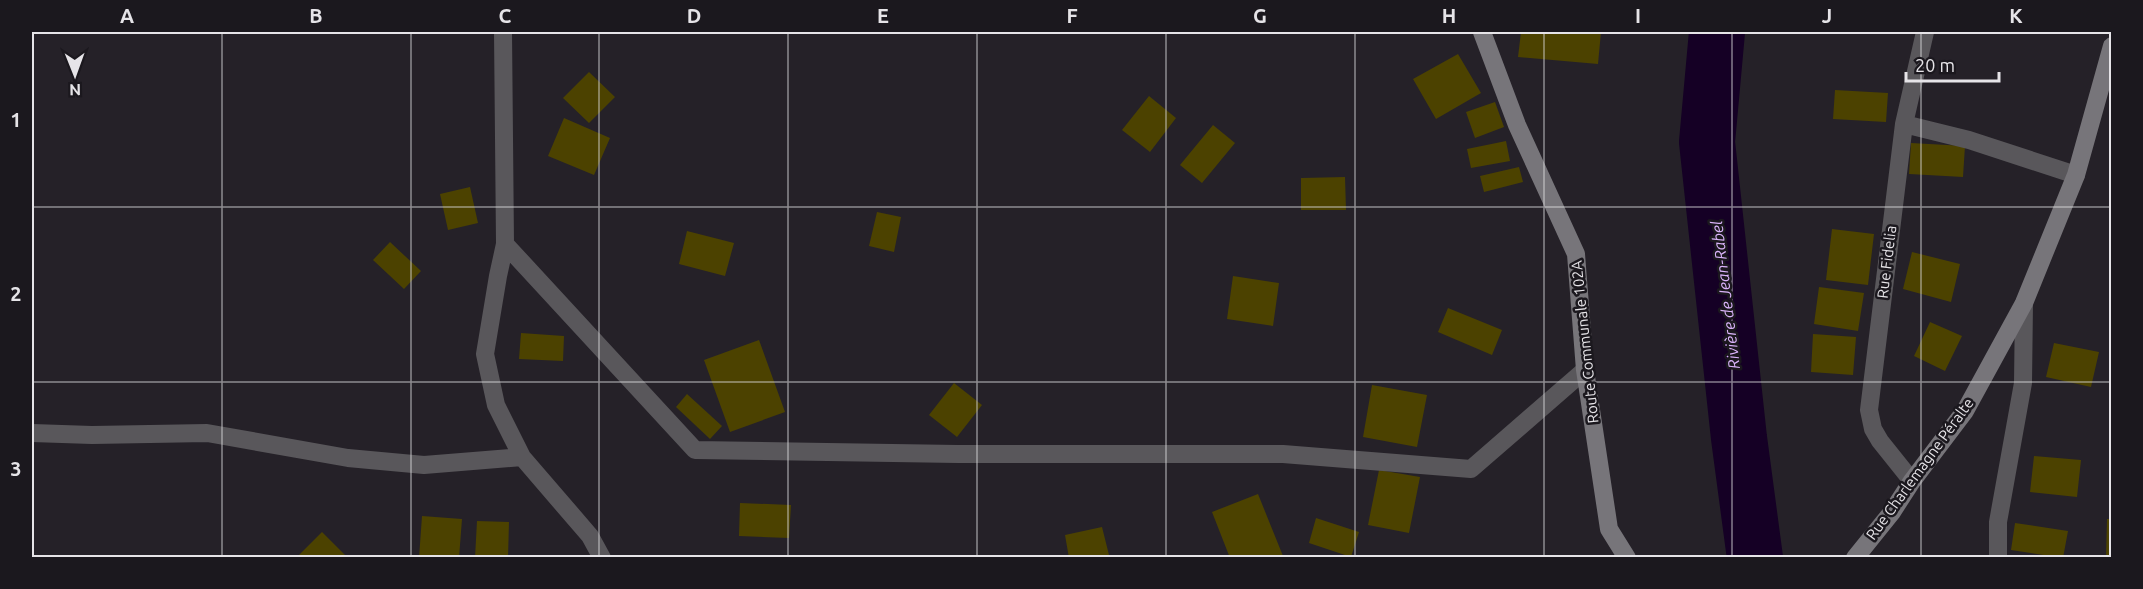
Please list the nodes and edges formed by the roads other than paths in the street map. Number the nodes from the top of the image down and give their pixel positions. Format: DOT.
graph roads {
  1 [pos="502,32"];
  2 [pos="1482,32"];
  3 [pos="1924,32"];
  4 [pos="2112,46"];
  5 [pos="2108,69"];
  6 [pos="1904,124"];
  7 [pos="2076,175"];
  8 [pos="505,244"];
  9 [pos="2024,303"];
  10 [pos="1585,370"];
  11 [pos="32,433"];
  12 [pos="522,457"];
  13 [pos="1912,481"];
  14 [pos="602,558"];
  15 [pos="1627,558"];
  16 [pos="1855,558"];
  17 [pos="1998,558"];
  1 -- 8 [label="street"];
  2 -- 10 [label="main road, Route Communale 102A"];
  3 -- 6 [label="street, Rue Fidelia"];
  4 -- 5 [label="main road, Rue Charlemagne Péralte"];
  5 -- 7 [label="main road, Rue Charlemagne Péralte"];
  6 -- 7 [label="street"];
  6 -- 13 [label="street, Rue Fidelia"];
  7 -- 9 [label="main road, Rue Charlemagne Péralte"];
  8 -- 10 [label="street"];
  8 -- 12 [label="street"];
  9 -- 13 [label="main road, Rue Charlemagne Péralte"];
  9 -- 17 [label="street"];
  10 -- 15 [label="main road, Route Communale 102A"];
  11 -- 12 [label="street"];
  12 -- 14 [label="street"];
  13 -- 16 [label="main road, Rue Charlemagne Péralte"];
}
